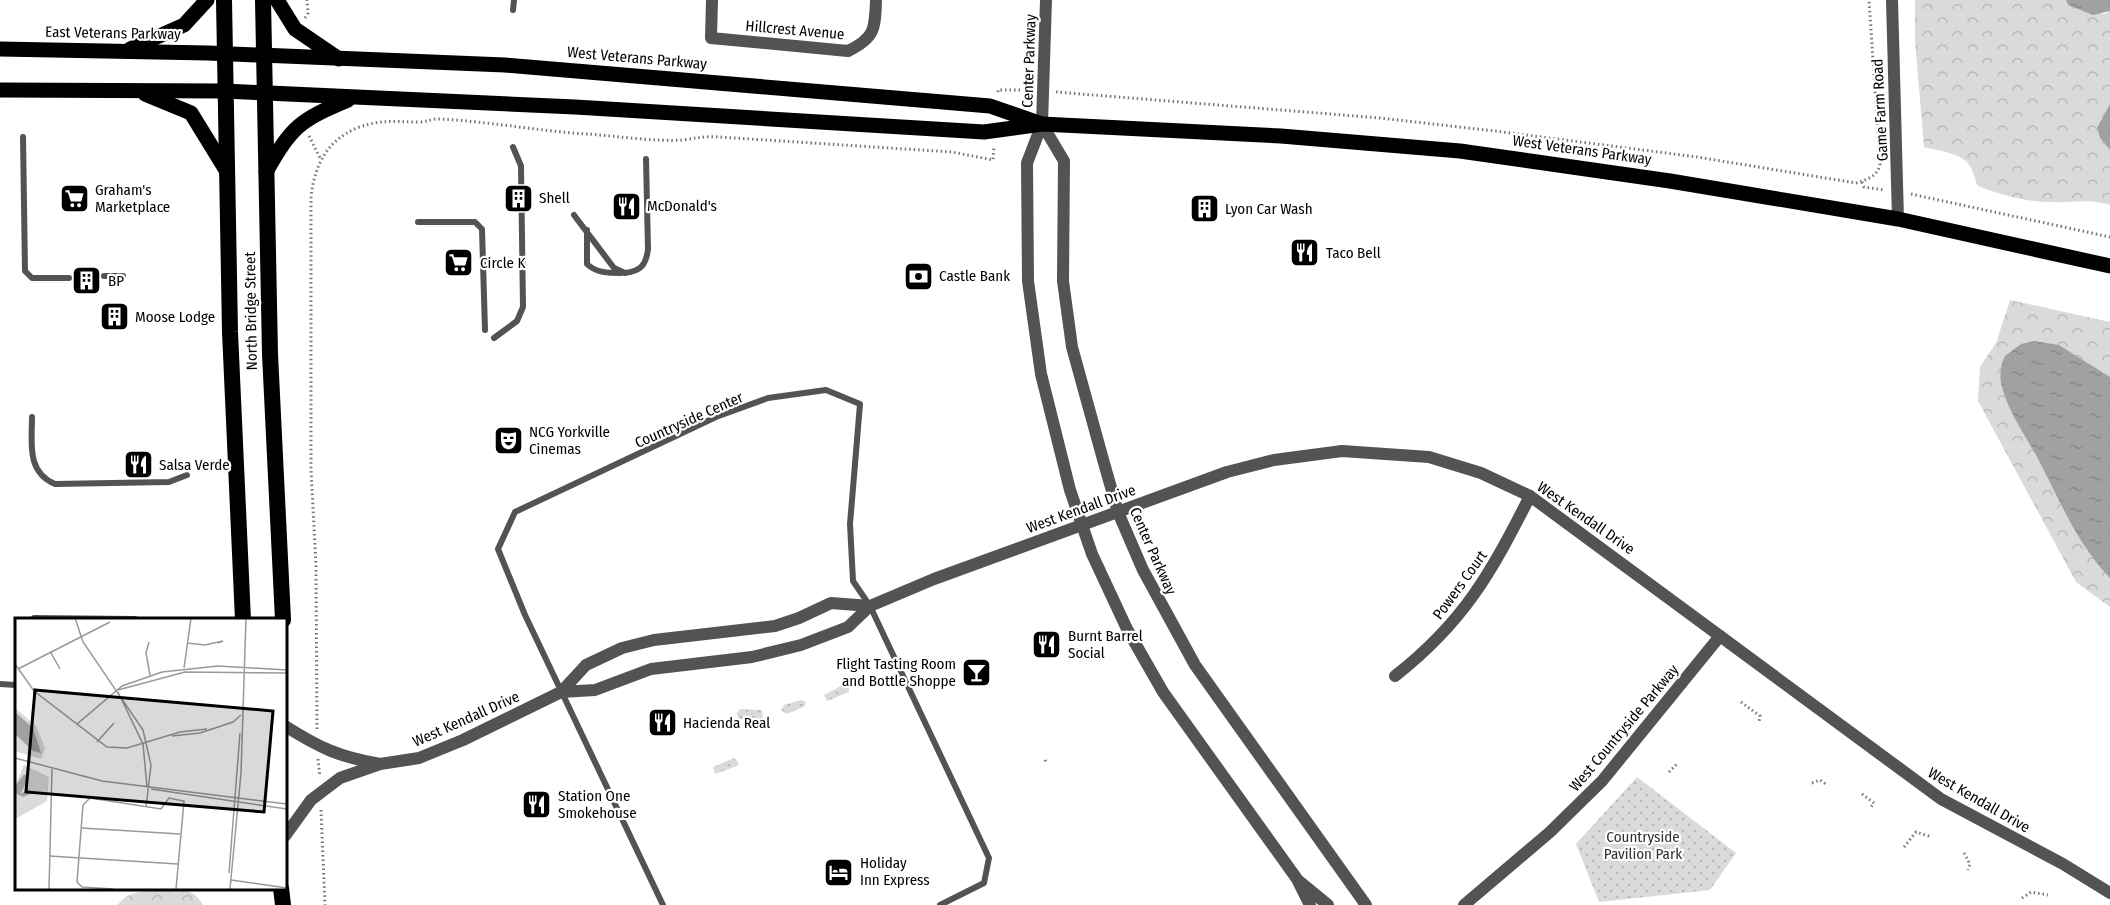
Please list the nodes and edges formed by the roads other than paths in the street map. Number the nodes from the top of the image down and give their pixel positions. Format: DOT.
graph roads {
  1 [pos="207,0"];
  2 [pos="224,0"];
  3 [pos="263,0"];
  4 [pos="277,0"];
  5 [pos="514,0"];
  6 [pos="712,0"];
  7 [pos="876,0"];
  8 [pos="1046,0"];
  9 [pos="1892,0"];
  10 [pos="513,10"];
  11 [pos="0,49"];
  12 [pos="125,51"];
  13 [pos="225,54"];
  14 [pos="264,55"];
  15 [pos="339,59"];
  16 [pos="130,89"];
  17 [pos="0,90"];
  18 [pos="224,91"];
  19 [pos="265,94"];
  20 [pos="354,98"];
  21 [pos="1042,124"];
  22 [pos="22,136"];
  23 [pos="513,147"];
  24 [pos="646,159"];
  25 [pos="226,170"];
  26 [pos="266,172"];
  27 [pos="574,215"];
  28 [pos="1898,219"];
  29 [pos="418,222"];
  30 [pos="587,229"];
  31 [pos="2110,266"];
  32 [pos="625,273"];
  33 [pos="104,276"];
  34 [pos="123,276"];
  35 [pos="69,278"];
  36 [pos="484,330"];
  37 [pos="494,338"];
  38 [pos="32,417"];
  39 [pos="187,475"];
  40 [pos="1530,496"];
  41 [pos="1118,512"];
  42 [pos="1082,525"];
  43 [pos="870,606"];
  44 [pos="243,618"];
  45 [pos="283,618"];
  46 [pos="1720,636"];
  47 [pos="1395,676"];
  48 [pos="561,692"];
  49 [pos="286,727"];
  50 [pos="380,764"];
  51 [pos="286,835"];
  52 [pos="1297,879"];
  53 [pos="281,890"];
  54 [pos="2110,893"];
  55 [pos="283,905"];
  56 [pos="663,905"];
  57 [pos="940,905"];
  58 [pos="1310,905"];
  59 [pos="1328,905"];
  60 [pos="1366,905"];
  61 [pos="1464,905"];
  1 -- 12 [label="main road"];
  2 -- 13 [label="highway, North Bridge Street"];
  3 -- 14 [label="highway, North Bridge Street"];
  4 -- 15 [label="main road"];
  5 -- 10 [label="lane"];
  6 -- 7 [label="street, Hillcrest Avenue"];
  8 -- 21 [label="street, Center Parkway"];
  9 -- 28 [label="street, Game Farm Road"];
  11 -- 12 [label="main road, East Veterans Parkway"];
  12 -- 13 [label="main road, East Veterans Parkway"];
  13 -- 14 [label="main road, West Veterans Parkway"];
  13 -- 18 [label="highway, North Bridge Street"];
  14 -- 15 [label="main road, West Veterans Parkway"];
  14 -- 19 [label="highway, North Bridge Street"];
  15 -- 21 [label="main road, West Veterans Parkway"];
  16 -- 17 [label="main road"];
  16 -- 18 [label="main road"];
  16 -- 25 [label="main road"];
  18 -- 19 [label="main road, West Veterans Parkway"];
  18 -- 25 [label="highway, North Bridge Street"];
  19 -- 20 [label="main road, West Veterans Parkway"];
  19 -- 26 [label="highway, North Bridge Street"];
  20 -- 21 [label="main road, West Veterans Parkway"];
  20 -- 26 [label="main road"];
  21 -- 28 [label="main road, West Veterans Parkway"];
  21 -- 41 [label="street, Center Parkway"];
  21 -- 42 [label="street, Center Parkway"];
  22 -- 35 [label="lane"];
  23 -- 37 [label="lane"];
  24 -- 32 [label="lane"];
  25 -- 44 [label="highway, North Bridge Street"];
  26 -- 45 [label="highway, North Bridge Street"];
  27 -- 30 [label="lane"];
  28 -- 31 [label="main road, West Veterans Parkway"];
  29 -- 36 [label="lane"];
  30 -- 32 [label="lane"];
  30 -- 32 [label="lane"];
  33 -- 34 [label="lane"];
  38 -- 39 [label="lane"];
  40 -- 41 [label="street, West Kendall Drive"];
  40 -- 46 [label="street, West Kendall Drive"];
  40 -- 47 [label="street, Powers Court"];
  41 -- 42 [label="street, West Kendall Drive"];
  41 -- 60 [label="street, Center Parkway"];
  42 -- 43 [label="street, West Kendall Drive"];
  42 -- 52 [label="street, Center Parkway"];
  43 -- 48 [label="street, West Kendall Drive"];
  43 -- 48 [label="street, West Kendall Drive"];
  43 -- 48 [label="lane, Countryside Center"];
  43 -- 57 [label="lane, Countryside Center"];
  46 -- 54 [label="street, West Kendall Drive"];
  46 -- 61 [label="street, West Countryside Parkway"];
  48 -- 50 [label="street, West Kendall Drive"];
  48 -- 56 [label="lane, Countryside Center"];
  49 -- 50 [label="street, West Kendall Drive"];
  50 -- 51 [label="street, West Kendall Drive"];
  52 -- 58 [label="street, Center Parkway"];
  52 -- 59 [label="street, Center Parkway"];
  53 -- 55 [label="highway"];
}
